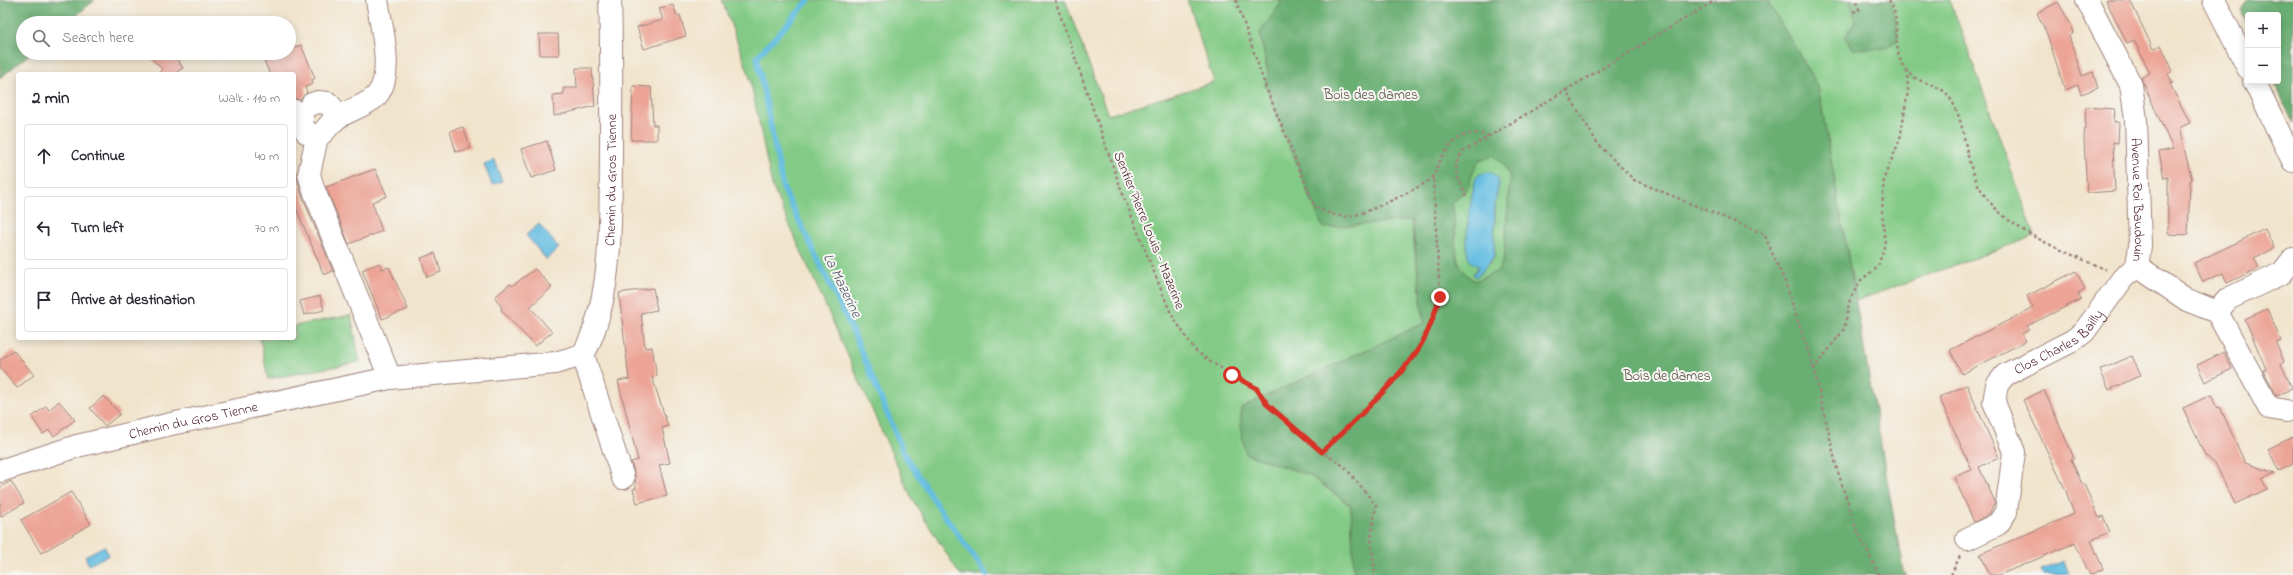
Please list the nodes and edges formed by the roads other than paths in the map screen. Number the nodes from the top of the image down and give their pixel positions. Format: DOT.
graph roads {
  1 [pos="377,0"];
  2 [pos="610,0"];
  3 [pos="2087,0"];
  4 [pos="2214,0"];
  5 [pos="2245,62"];
  6 [pos="2255,84"];
  7 [pos="334,121"];
  8 [pos="317,137"];
  9 [pos="2293,162"];
  10 [pos="2289,268"];
  11 [pos="2130,272"];
  12 [pos="2218,312"];
  13 [pos="583,355"];
  14 [pos="390,378"];
  15 [pos="2286,411"];
  16 [pos="0,471"];
  17 [pos="623,478"];
  18 [pos="1967,539"];
  1 -- 7 [label="street"];
  2 -- 13 [label="street, Chemin du Gros Tienne"];
  3 -- 11 [label="street, Avenue Roi Baudouin"];
  4 -- 5 [label="street"];
  6 -- 9 [label="street"];
  7 -- 8 [label="street"];
  7 -- 8 [label="street"];
  8 -- 14 [label="street"];
  10 -- 12 [label="street"];
  11 -- 12 [label="street, Avenue Roi Baudouin"];
  11 -- 18 [label="street, Clos Charles Bailly"];
  12 -- 15 [label="street"];
  13 -- 14 [label="street, Chemin du Gros Tienne"];
  13 -- 17 [label="street"];
  14 -- 16 [label="street, Chemin du Gros Tienne"];
}
